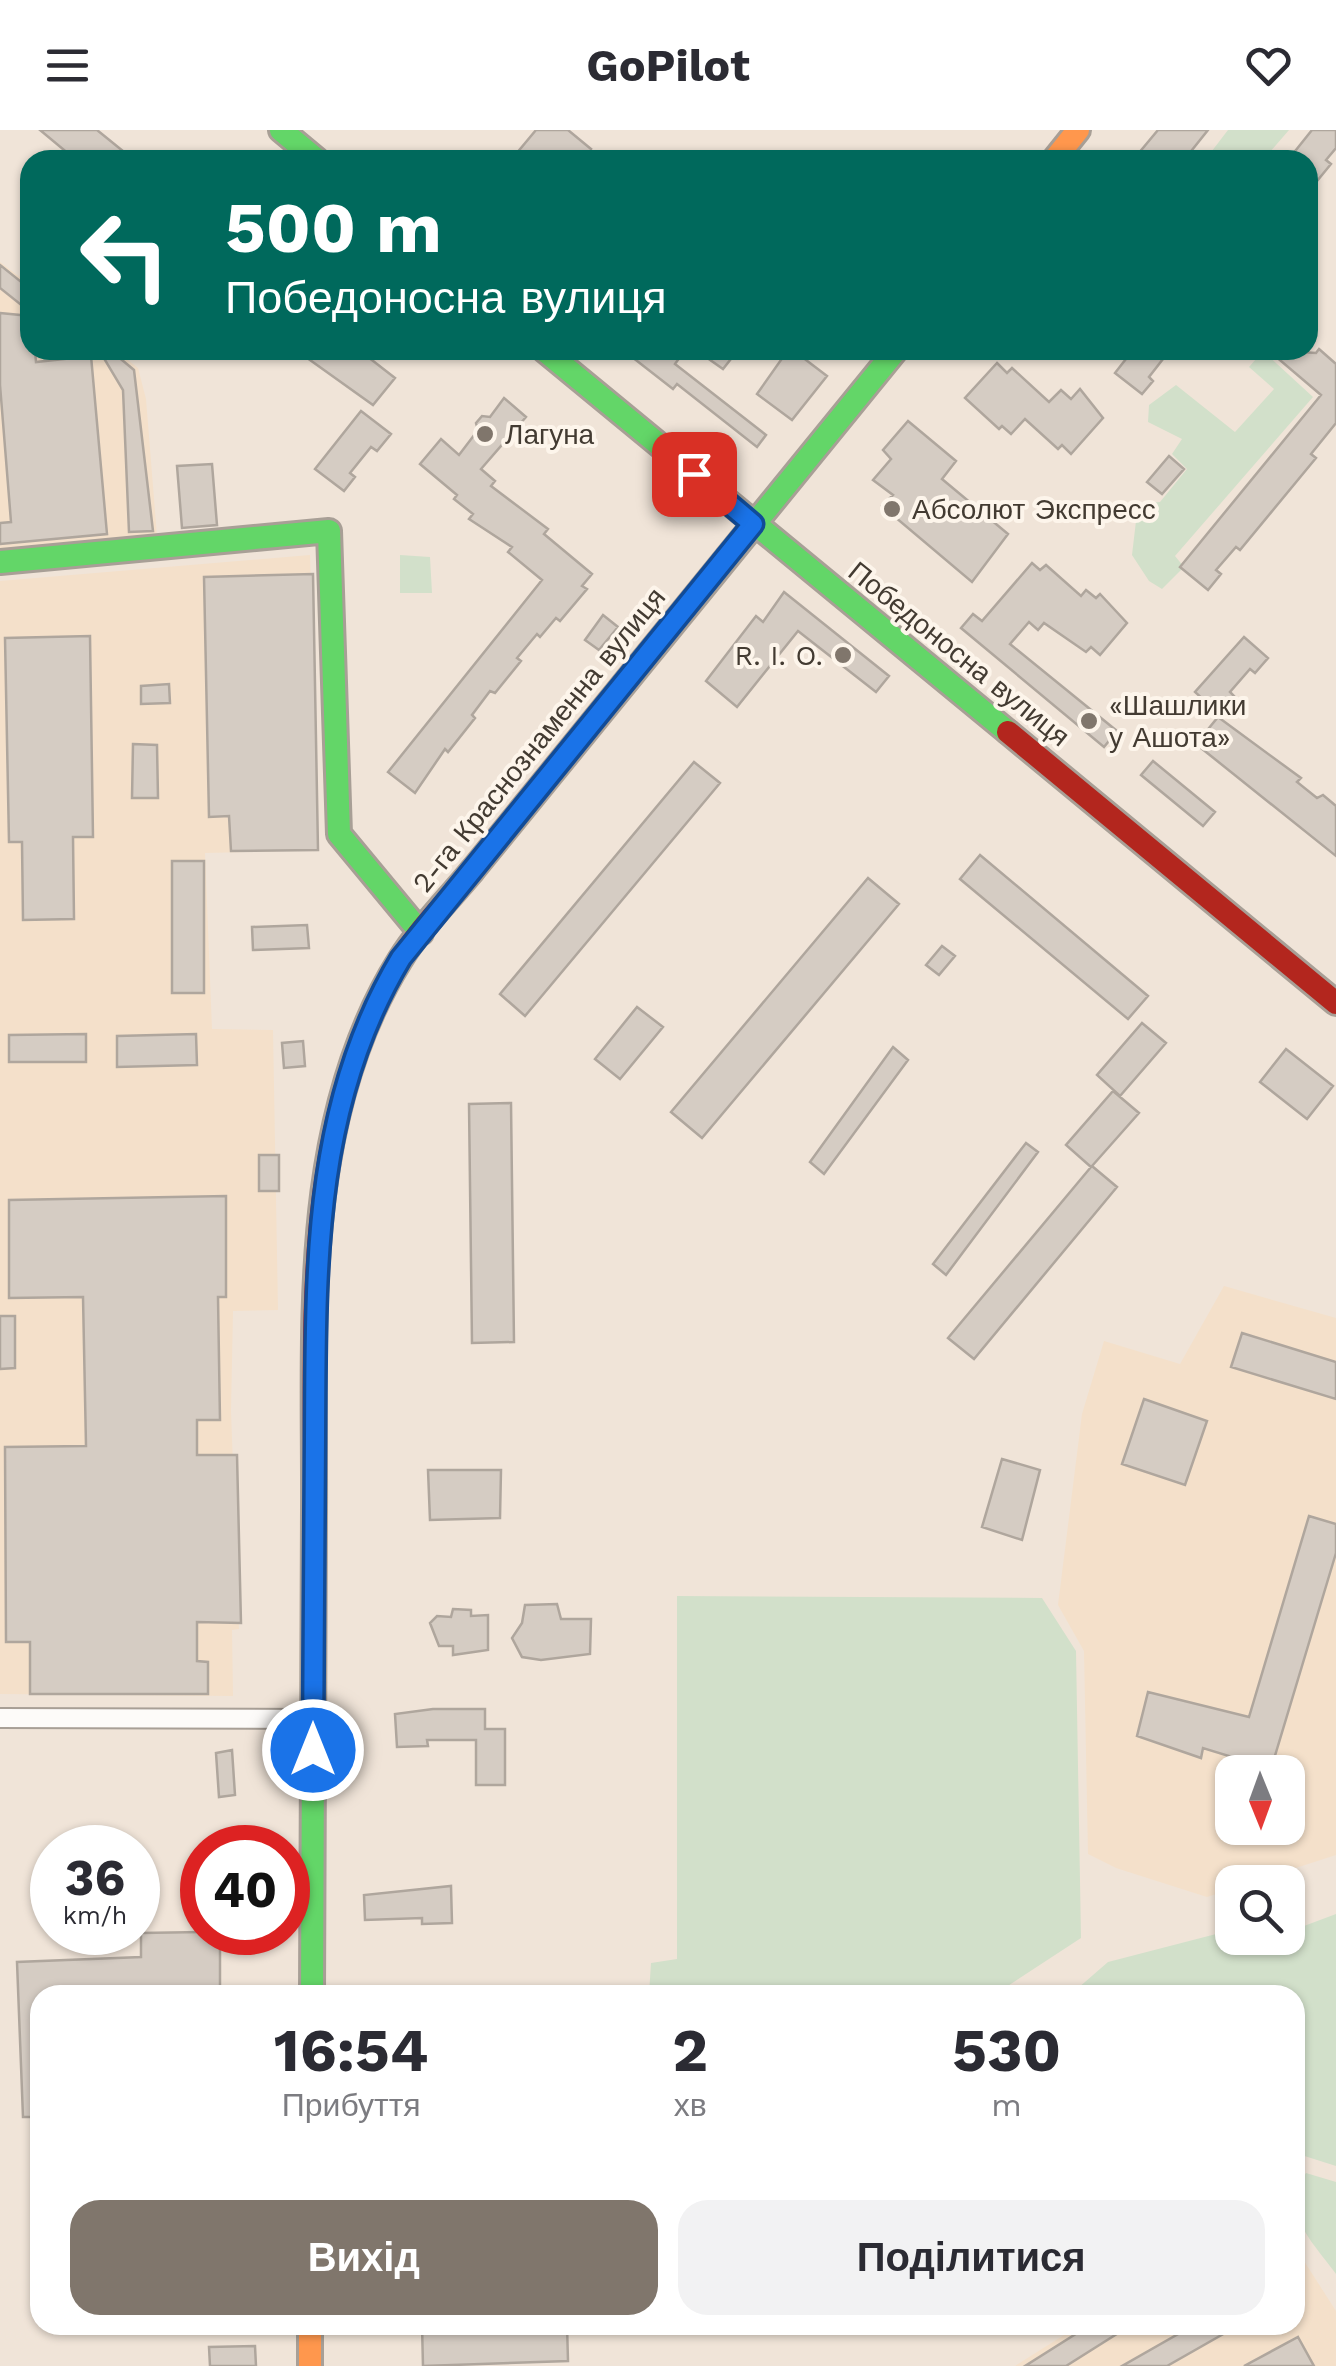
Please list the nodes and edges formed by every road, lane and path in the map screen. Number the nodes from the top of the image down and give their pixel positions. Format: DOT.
graph roads {
  1 [pos="280,130"];
  2 [pos="1078,130"];
  3 [pos="304,150"];
  4 [pos="1062,150"];
  5 [pos="556,360"];
  6 [pos="888,360"];
  7 [pos="753,524"];
  8 [pos="0,562"];
  9 [pos="420,933"];
  10 [pos="1336,1003"];
  11 [pos="0,1718"];
  12 [pos="313,1719"];
  13 [pos="312,1985"];
  14 [pos="310,2335"];
  15 [pos="310,2366"];
  1 -- 3 [label="street"];
  2 -- 4 [label="street"];
  5 -- 7 [label="street, Победоносна вулиця"];
  6 -- 7 [label="street, 2-га Краснознаменна вулиця"];
  7 -- 9 [label="street, 2-га Краснознаменна вулиця"];
  7 -- 10 [label="street, Победоносна вулиця"];
  8 -- 9 [label="street"];
  9 -- 12 [label="street, 2-га Краснознаменна вулиця"];
  11 -- 12 [label="street"];
  12 -- 13 [label="street, 2-га Краснознаменна вулиця"];
  14 -- 15 [label="street"];
}
